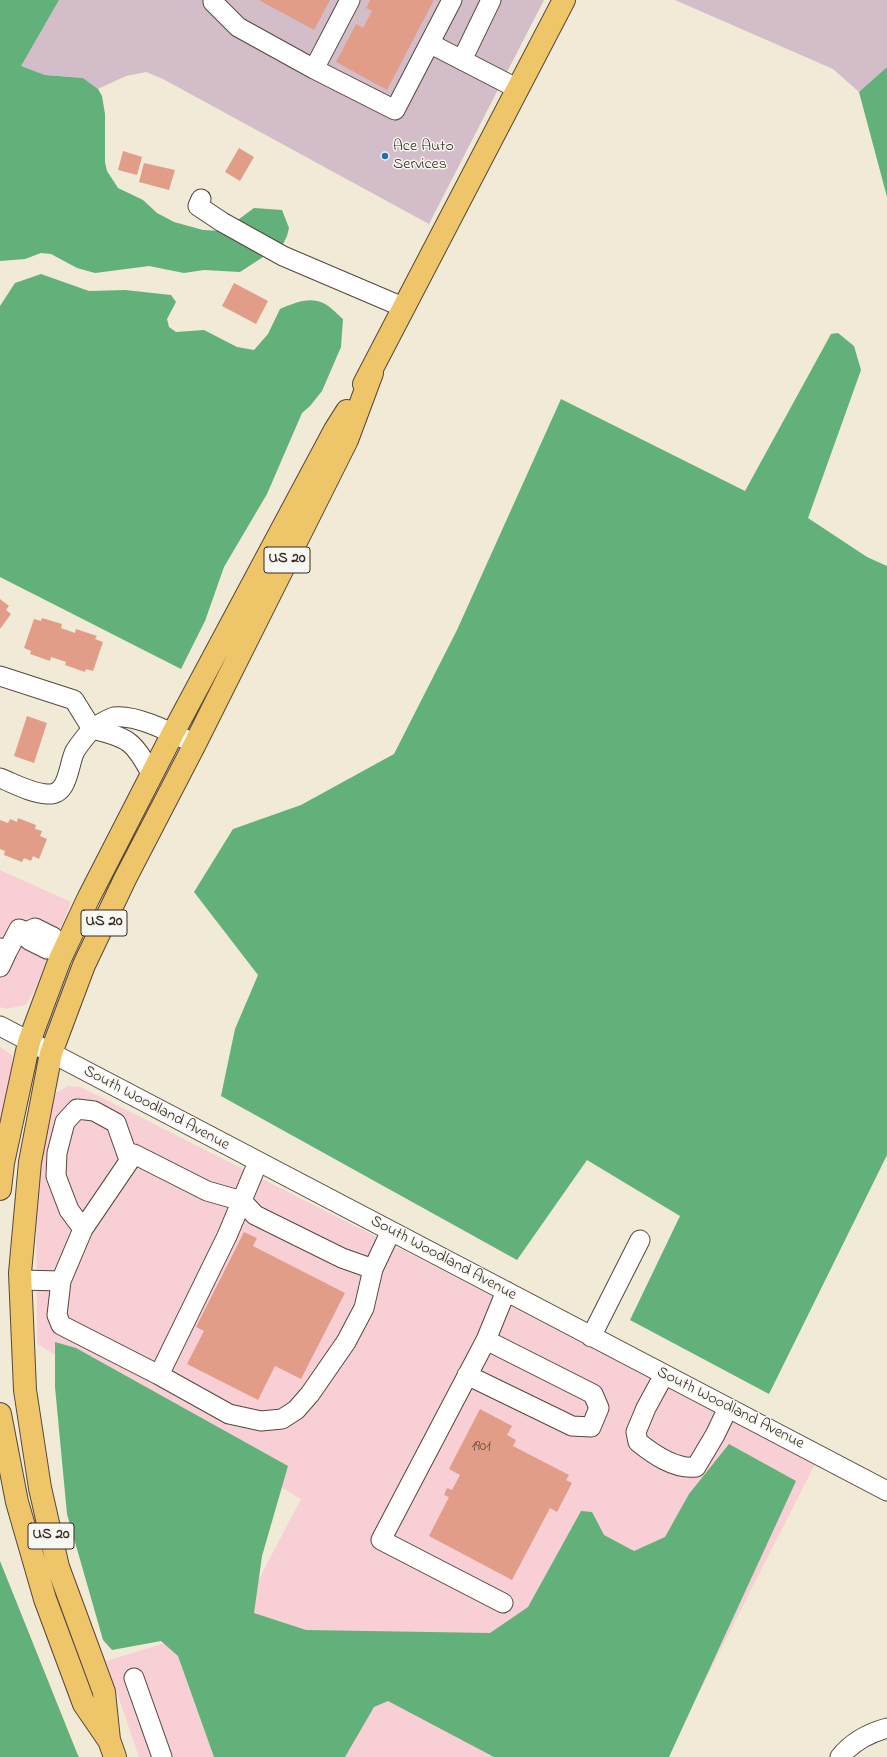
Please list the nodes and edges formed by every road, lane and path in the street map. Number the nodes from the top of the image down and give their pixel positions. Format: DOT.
graph roads {
  1 [pos="213,0"];
  2 [pos="350,0"];
  3 [pos="452,0"];
  4 [pos="491,0"];
  5 [pos="564,0"];
  6 [pos="431,44"];
  7 [pos="462,60"];
  8 [pos="314,69"];
  9 [pos="518,89"];
  10 [pos="201,199"];
  11 [pos="405,308"];
  12 [pos="372,373"];
  13 [pos="0,676"];
  14 [pos="92,729"];
  15 [pos="172,733"];
  16 [pos="195,744"];
  17 [pos="152,775"];
  18 [pos="0,778"];
  19 [pos="60,947"];
  20 [pos="2,955"];
  21 [pos="0,1026"];
  22 [pos="29,1042"];
  23 [pos="51,1053"];
  24 [pos="129,1160"];
  25 [pos="258,1162"];
  26 [pos="0,1189"];
  27 [pos="242,1201"];
  28 [pos="83,1229"];
  29 [pos="391,1231"];
  30 [pos="640,1240"];
  31 [pos="373,1269"];
  32 [pos="20,1280"];
  33 [pos="60,1281"];
  34 [pos="506,1291"];
  35 [pos="591,1337"];
  36 [pos="486,1340"];
  37 [pos="159,1375"];
  38 [pos="467,1375"];
  39 [pos="664,1375"];
  40 [pos="728,1408"];
  41 [pos="0,1414"];
  42 [pos="887,1491"];
  43 [pos="503,1603"];
  44 [pos="134,1678"];
  45 [pos="887,1728"];
  46 [pos="112,1748"];
  47 [pos="162,1757"];
  48 [pos="840,1757"];
  1 -- 8 [label="street"];
  2 -- 8 [label="street"];
  3 -- 6 [label="street"];
  4 -- 7 [label="street"];
  5 -- 9 [label="main road, US 20"];
  6 -- 7 [label="street"];
  6 -- 8 [label="street"];
  7 -- 9 [label="street"];
  9 -- 11 [label="main road, US 20"];
  10 -- 11 [label="street"];
  11 -- 12 [label="main road, US 20"];
  12 -- 15 [label="main road, US 20"];
  12 -- 16 [label="main road, US 20"];
  13 -- 14 [label="street"];
  14 -- 15 [label="street"];
  14 -- 17 [label="street"];
  14 -- 18 [label="street"];
  15 -- 16 [label="street"];
  15 -- 17 [label="main road, US 20"];
  16 -- 23 [label="main road, US 20"];
  17 -- 19 [label="main road, US 20"];
  19 -- 20 [label="street"];
  19 -- 22 [label="main road, US 20"];
  21 -- 22 [label="street, South Woodland Avenue"];
  22 -- 23 [label="street, South Woodland Avenue"];
  22 -- 26 [label="main road, US 20"];
  23 -- 25 [label="street, South Woodland Avenue"];
  23 -- 32 [label="main road, US 20"];
  24 -- 27 [label="street"];
  24 -- 28 [label="street"];
  24 -- 28 [label="street"];
  25 -- 27 [label="street"];
  25 -- 29 [label="street, South Woodland Avenue"];
  27 -- 31 [label="street"];
  27 -- 37 [label="street"];
  28 -- 33 [label="street"];
  29 -- 31 [label="street"];
  29 -- 34 [label="street, South Woodland Avenue"];
  30 -- 35 [label="street"];
  31 -- 37 [label="street"];
  32 -- 33 [label="street"];
  32 -- 46 [label="main road, US 20"];
  33 -- 37 [label="street"];
  34 -- 35 [label="street, South Woodland Avenue"];
  34 -- 36 [label="street"];
  35 -- 39 [label="street, South Woodland Avenue"];
  36 -- 38 [label="street"];
  36 -- 38 [label="street"];
  38 -- 43 [label="street"];
  39 -- 40 [label="street, South Woodland Avenue"];
  39 -- 40 [label="street"];
  40 -- 42 [label="street, South Woodland Avenue"];
  41 -- 46 [label="main road, US 20"];
  44 -- 47 [label="street"];
  45 -- 48 [label="street"];
}
